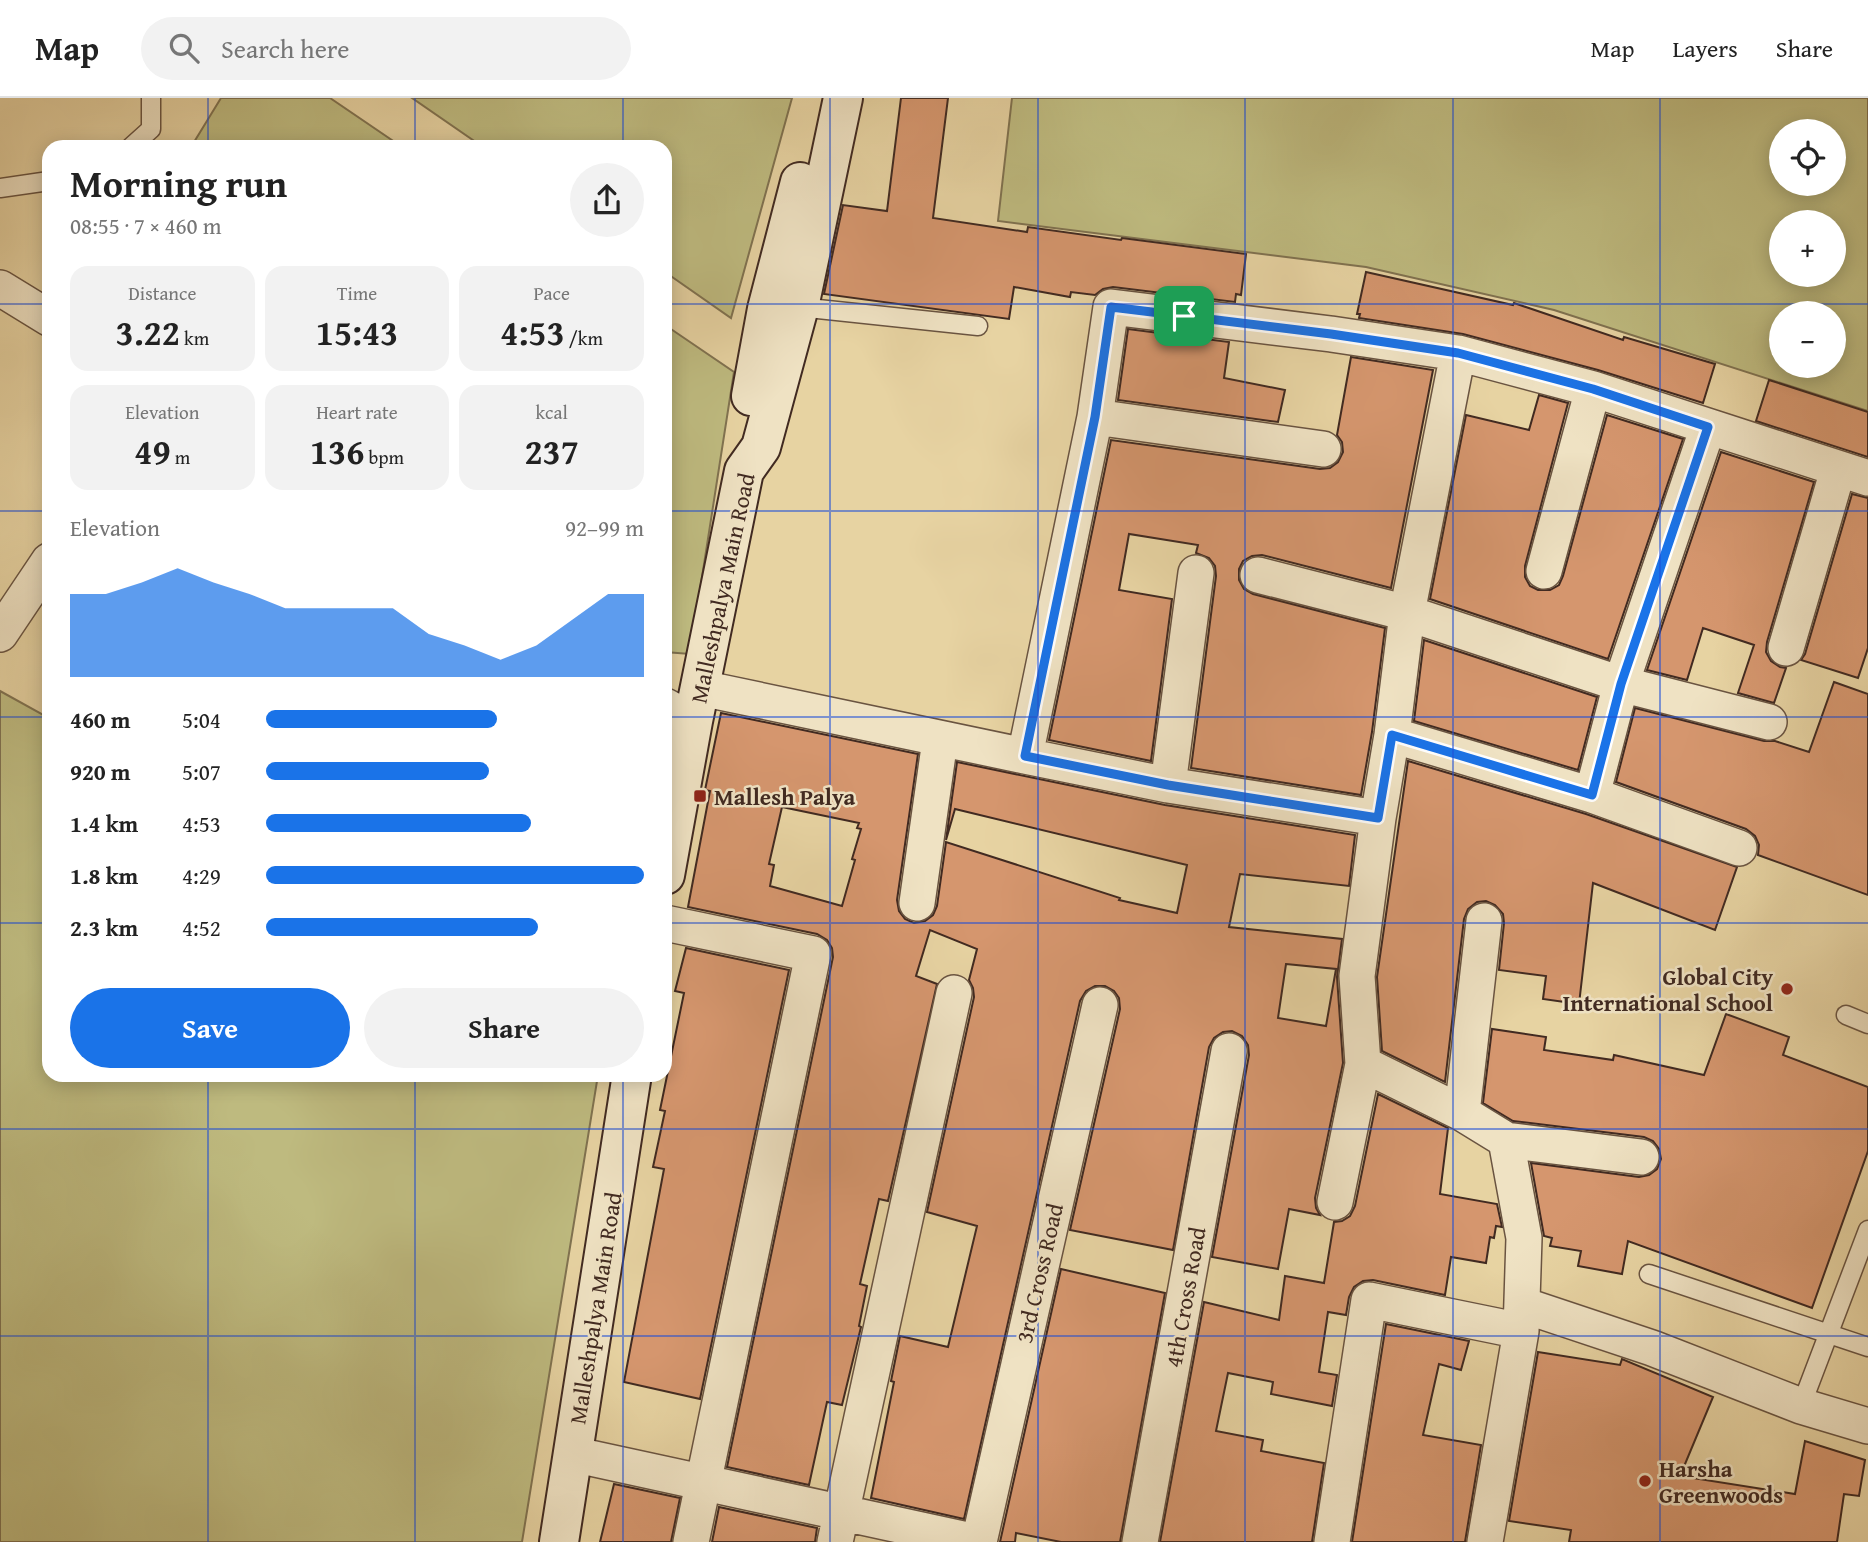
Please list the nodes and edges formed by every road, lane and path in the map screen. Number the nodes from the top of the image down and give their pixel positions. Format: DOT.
graph roads {
  1 [pos="151,98"];
  2 [pos="820,98"];
  3 [pos="843,98"];
  4 [pos="139,140"];
  5 [pos="42,182"];
  6 [pos="0,188"];
  7 [pos="0,288"];
  8 [pos="799,307"];
  9 [pos="42,314"];
  10 [pos="978,326"];
  11 [pos="1458,353"];
  12 [pos="1593,389"];
  13 [pos="1095,417"];
  14 [pos="1708,427"];
  15 [pos="1323,449"];
  16 [pos="744,471"];
  17 [pos="1853,474"];
  18 [pos="42,571"];
  19 [pos="1544,571"];
  20 [pos="1196,573"];
  21 [pos="1258,575"];
  22 [pos="1407,613"];
  23 [pos="0,634"];
  24 [pos="1786,648"];
  25 [pos="1621,684"];
  26 [pos="686,705"];
  27 [pos="1769,722"];
  28 [pos="1392,735"];
  29 [pos="940,740"];
  30 [pos="1025,756"];
  31 [pos="1168,785"];
  32 [pos="1592,795"];
  33 [pos="672,818"];
  34 [pos="1378,818"];
  35 [pos="1739,848"];
  36 [pos="917,904"];
  37 [pos="1484,921"];
  38 [pos="672,924"];
  39 [pos="954,993"];
  40 [pos="1100,1005"];
  41 [pos="1846,1015"];
  42 [pos="1868,1024"];
  43 [pos="1229,1051"];
  44 [pos="1363,1064"];
  45 [pos="631,1082"];
  46 [pos="1462,1113"];
  47 [pos="1506,1140"];
  48 [pos="1641,1157"];
  49 [pos="1335,1202"];
  50 [pos="1868,1230"];
  51 [pos="1649,1274"];
  52 [pos="1522,1318"];
  53 [pos="1829,1334"];
  54 [pos="1868,1347"];
  55 [pos="1801,1406"];
  56 [pos="1868,1426"];
  57 [pos="572,1454"];
  58 [pos="704,1482"];
  59 [pos="839,1527"];
  60 [pos="559,1542"];
  61 [pos="691,1542"];
  62 [pos="978,1542"];
  63 [pos="1140,1542"];
  64 [pos="1332,1542"];
  65 [pos="1485,1542"];
  1 -- 4 [label="lane"];
  2 -- 16 [label="main road"];
  3 -- 8 [label="main road, Malleshpalya Main Road"];
  5 -- 6 [label="lane"];
  7 -- 9 [label="street"];
  8 -- 10 [label="lane"];
  8 -- 16 [label="main road, Malleshpalya Main Road"];
  11 -- 12 [label="street"];
  11 -- 13 [label="street"];
  11 -- 22 [label="street"];
  12 -- 14 [label="street"];
  12 -- 19 [label="street"];
  13 -- 15 [label="street"];
  13 -- 30 [label="street"];
  14 -- 17 [label="street"];
  14 -- 25 [label="street"];
  16 -- 26 [label="main road, Malleshpalya Main Road"];
  17 -- 24 [label="street"];
  18 -- 23 [label="street"];
  20 -- 31 [label="street"];
  21 -- 22 [label="street"];
  22 -- 25 [label="street"];
  22 -- 28 [label="street"];
  25 -- 27 [label="street"];
  25 -- 32 [label="street"];
  26 -- 29 [label="street"];
  26 -- 33 [label="main road, Malleshpalya Main Road"];
  28 -- 32 [label="street"];
  28 -- 34 [label="street"];
  29 -- 30 [label="street"];
  29 -- 36 [label="street"];
  30 -- 31 [label="street"];
  31 -- 34 [label="street"];
  32 -- 35 [label="street"];
  34 -- 44 [label="street"];
  37 -- 46 [label="street"];
  38 -- 58 [label="street"];
  39 -- 59 [label="street"];
  40 -- 62 [label="street, 3rd Cross Road"];
  41 -- 42 [label="lane"];
  43 -- 63 [label="street, 4th Cross Road"];
  44 -- 46 [label="street"];
  44 -- 49 [label="street"];
  45 -- 57 [label="main road, Malleshpalya Main Road"];
  46 -- 47 [label="street"];
  47 -- 48 [label="street"];
  47 -- 52 [label="street"];
  50 -- 53 [label="lane"];
  51 -- 53 [label="lane"];
  52 -- 55 [label="street"];
  52 -- 64 [label="street"];
  52 -- 65 [label="street"];
  53 -- 54 [label="lane"];
  53 -- 55 [label="lane"];
  55 -- 56 [label="street"];
  57 -- 58 [label="street"];
  57 -- 60 [label="main road, Malleshpalya Main Road"];
  58 -- 59 [label="street"];
  58 -- 61 [label="street"];
  59 -- 62 [label="street"];
}
